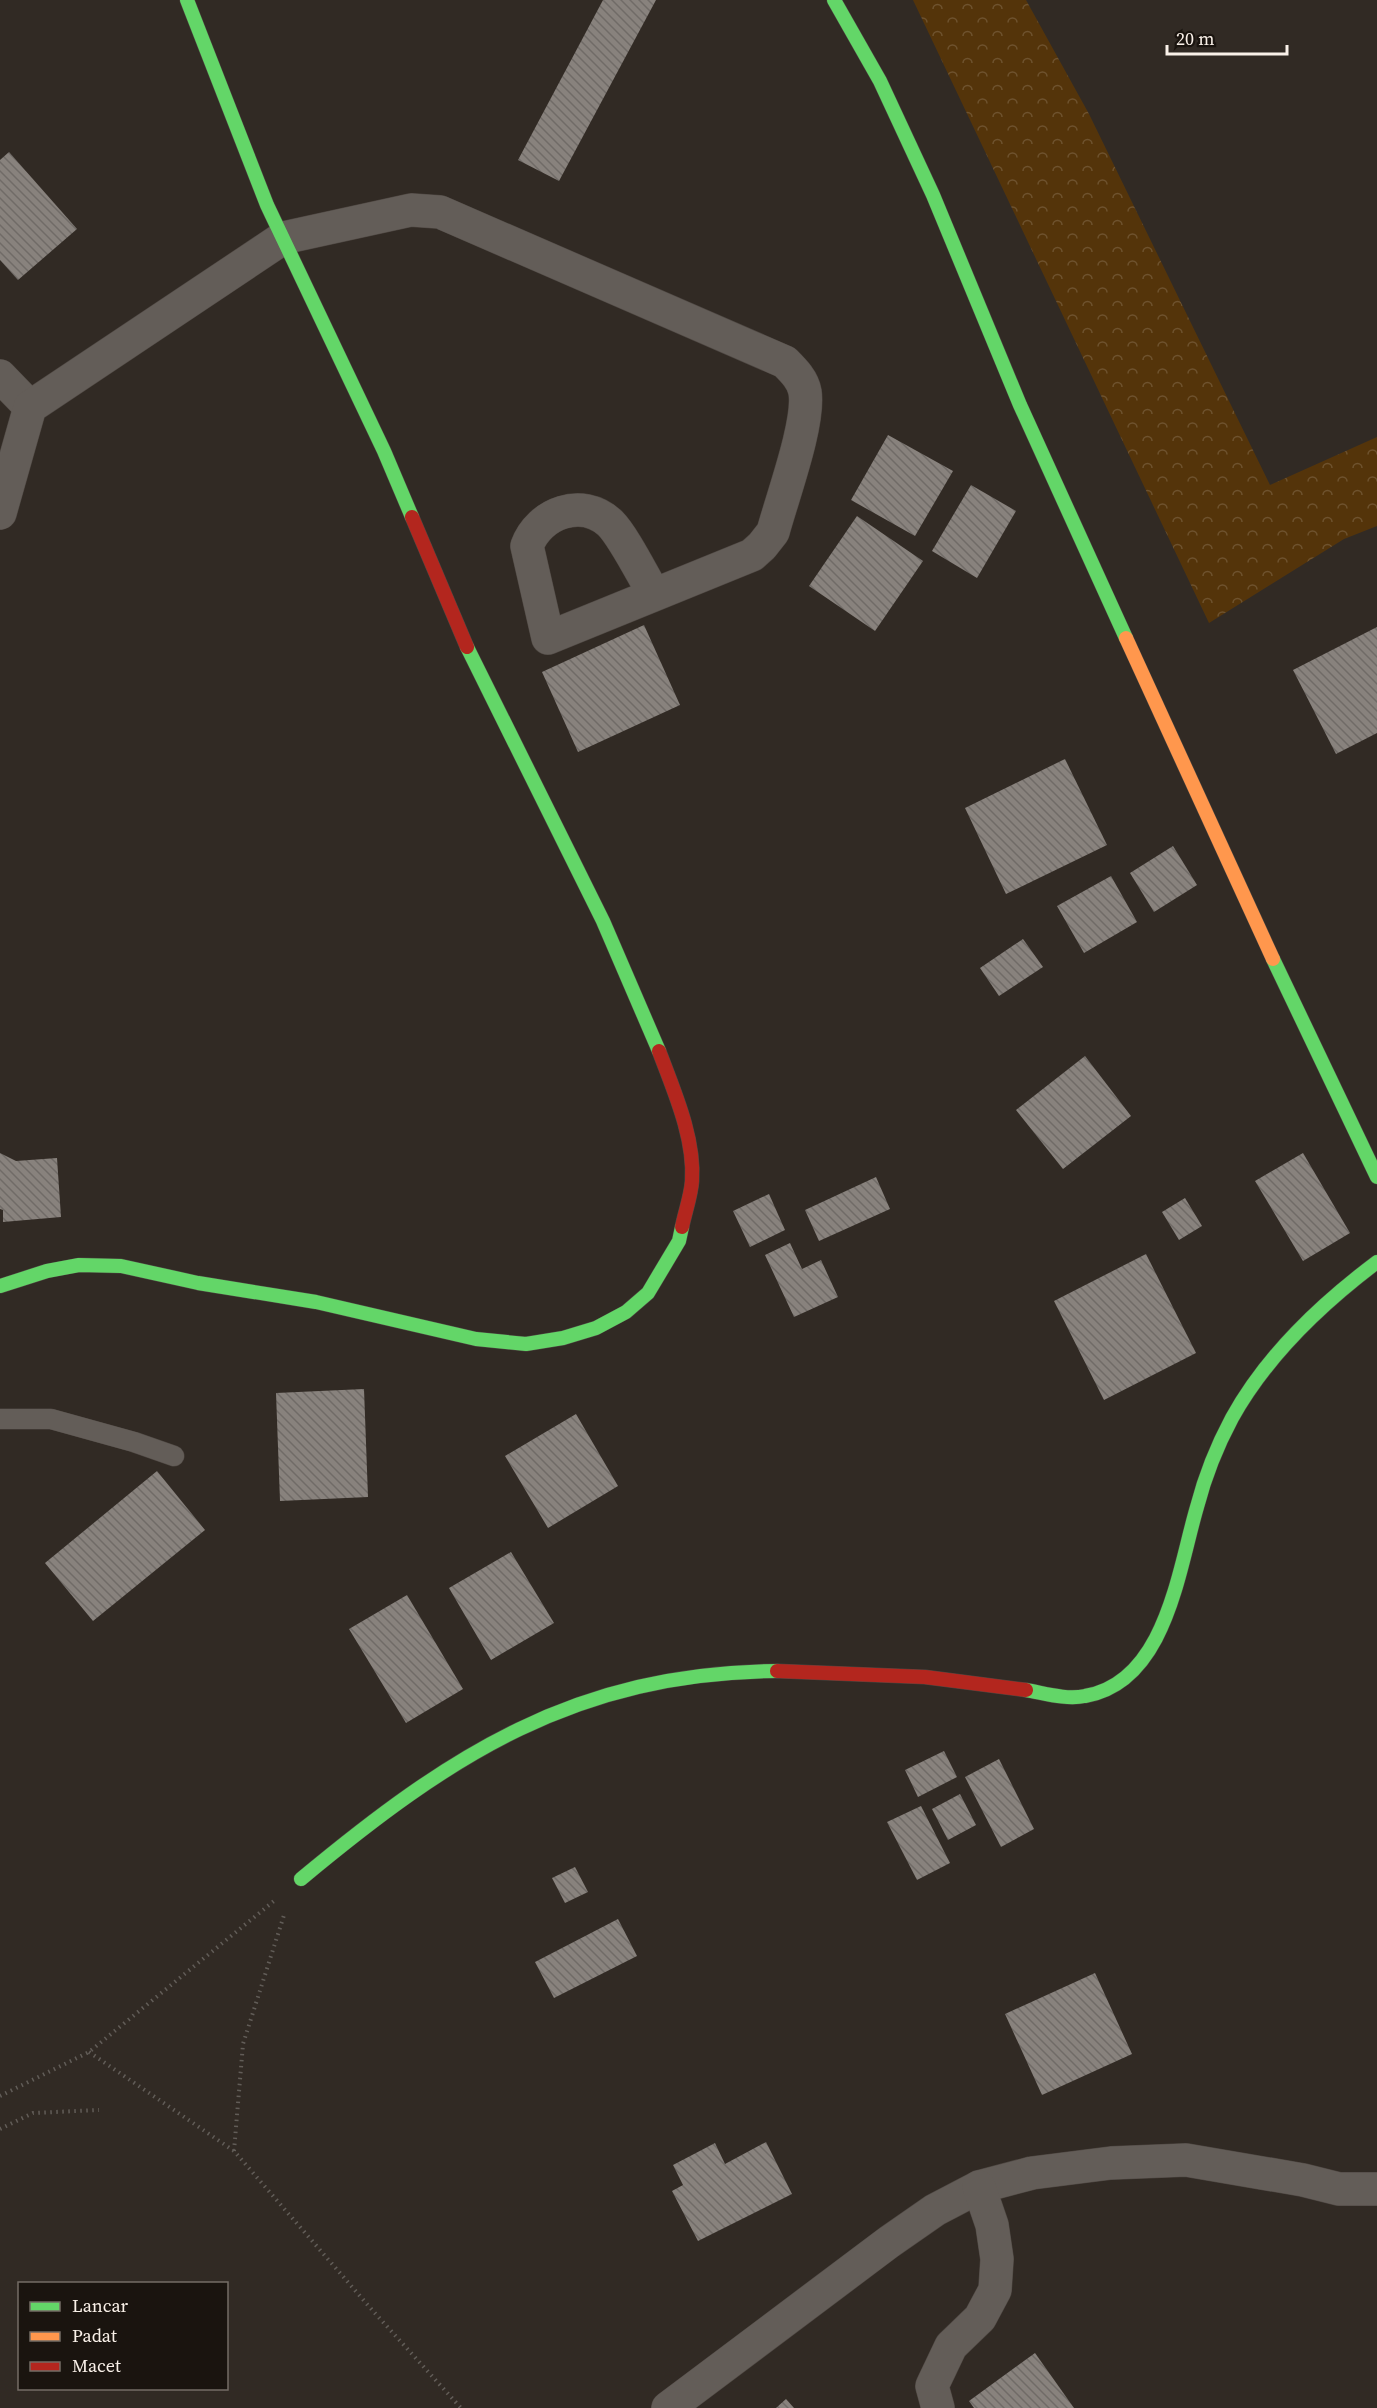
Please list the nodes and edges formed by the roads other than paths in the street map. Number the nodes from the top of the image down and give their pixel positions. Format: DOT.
graph roads {
  1 [pos="187,0"];
  2 [pos="834,0"];
  3 [pos="283,238"];
  4 [pos="0,376"];
  5 [pos="30,407"];
  6 [pos="0,513"];
  7 [pos="654,594"];
  8 [pos="1377,1177"];
  9 [pos="1377,1263"];
  10 [pos="0,1286"];
  11 [pos="0,1419"];
  12 [pos="174,1456"];
  13 [pos="302,1879"];
  14 [pos="980,2187"];
  15 [pos="1377,2189"];
  16 [pos="668,2408"];
  17 [pos="938,2408"];
  1 -- 3 [label="street"];
  2 -- 8 [label="street"];
  3 -- 5 [label="street"];
  3 -- 7 [label="street"];
  3 -- 10 [label="street"];
  4 -- 5 [label="street"];
  5 -- 6 [label="street"];
  9 -- 13 [label="street"];
  11 -- 12 [label="lane"];
  14 -- 15 [label="street"];
  14 -- 16 [label="street"];
  14 -- 17 [label="street"];
}
